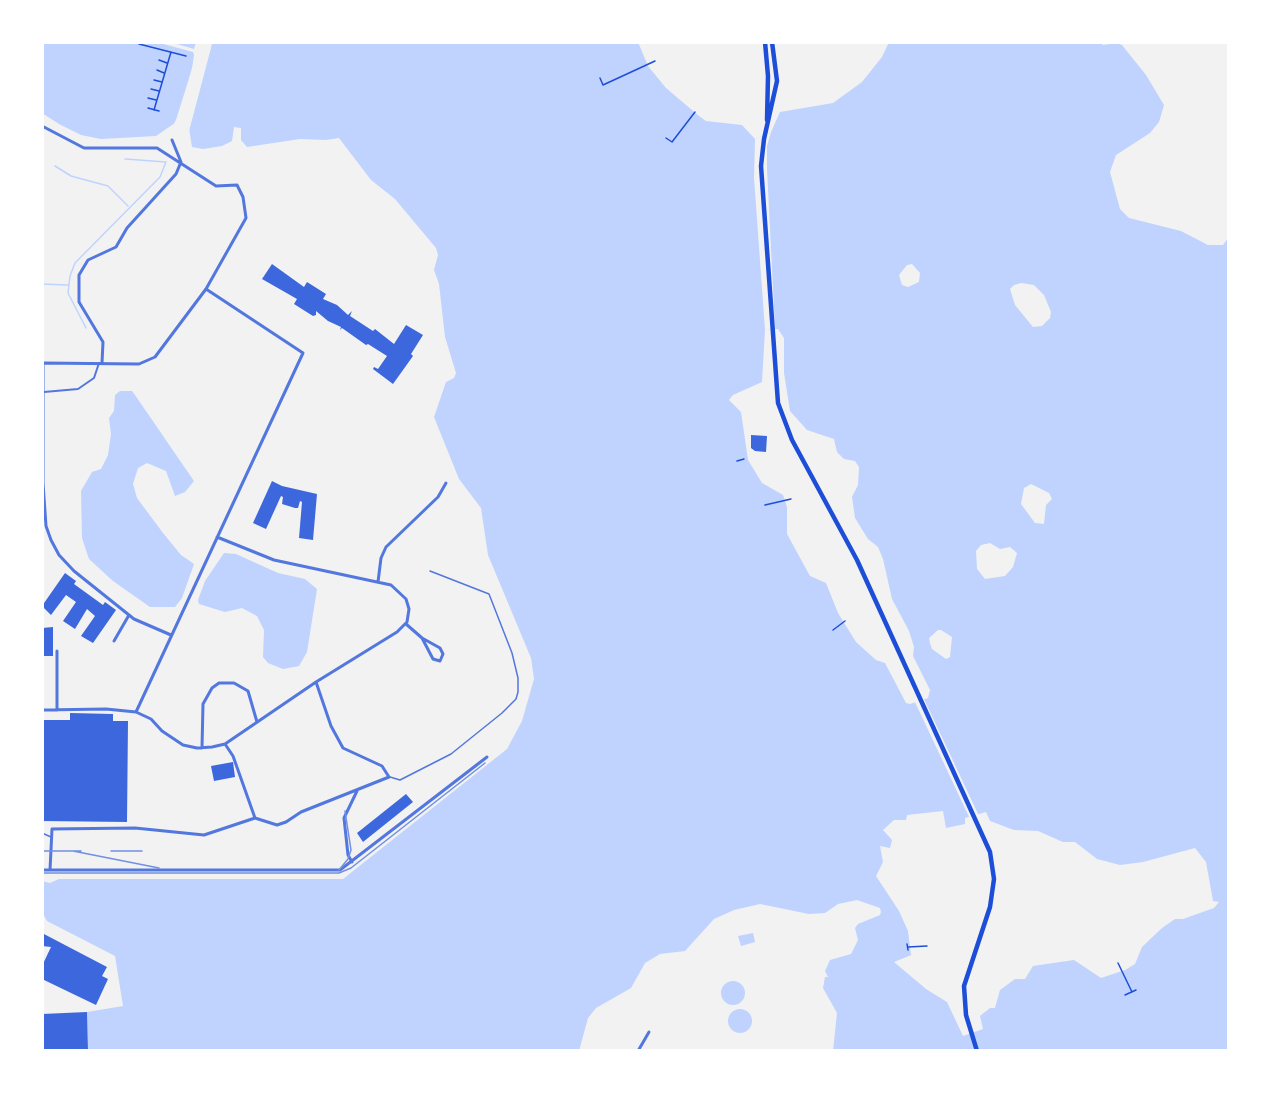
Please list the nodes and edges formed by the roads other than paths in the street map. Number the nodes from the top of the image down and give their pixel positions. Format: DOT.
graph roads {
  1 [pos="765,42"];
  2 [pos="772,42"];
  3 [pos="42,126"];
  4 [pos="766,126"];
  5 [pos="172,140"];
  6 [pos="181,162"];
  7 [pos="206,289"];
  8 [pos="43,363"];
  9 [pos="100,363"];
  10 [pos="44,392"];
  11 [pos="446,483"];
  12 [pos="217,537"];
  13 [pos="430,571"];
  14 [pos="378,582"];
  15 [pos="129,615"];
  16 [pos="406,624"];
  17 [pos="171,635"];
  18 [pos="422,638"];
  19 [pos="114,641"];
  20 [pos="57,651"];
  21 [pos="316,682"];
  22 [pos="42,710"];
  23 [pos="57,710"];
  24 [pos="136,712"];
  25 [pos="256,722"];
  26 [pos="225,744"];
  27 [pos="202,748"];
  28 [pos="487,757"];
  29 [pos="389,777"];
  30 [pos="357,791"];
  31 [pos="255,818"];
  32 [pos="42,833"];
  33 [pos="52,837"];
  34 [pos="352,863"];
  35 [pos="42,870"];
  36 [pos="50,870"];
  37 [pos="649,1032"];
  38 [pos="638,1051"];
  39 [pos="977,1051"];
  1 -- 4 [label="main road"];
  2 -- 4 [label="main road"];
  3 -- 6 [label="street"];
  4 -- 39 [label="main road"];
  5 -- 6 [label="street"];
  6 -- 7 [label="street"];
  6 -- 9 [label="street"];
  7 -- 9 [label="street"];
  7 -- 12 [label="street"];
  8 -- 9 [label="street"];
  8 -- 10 [label="street"];
  9 -- 10 [label="street"];
  10 -- 15 [label="street"];
  11 -- 14 [label="street"];
  12 -- 14 [label="street"];
  12 -- 17 [label="street"];
  13 -- 29 [label="lane"];
  14 -- 16 [label="street"];
  15 -- 17 [label="street"];
  15 -- 19 [label="street"];
  16 -- 18 [label="street"];
  16 -- 21 [label="street"];
  17 -- 24 [label="street"];
  18 -- 18 [label="street"];
  20 -- 23 [label="street"];
  21 -- 25 [label="street"];
  21 -- 29 [label="street"];
  22 -- 23 [label="street"];
  23 -- 24 [label="street"];
  24 -- 27 [label="street"];
  25 -- 26 [label="street"];
  25 -- 27 [label="street"];
  26 -- 27 [label="street"];
  26 -- 31 [label="street"];
  28 -- 34 [label="street"];
  29 -- 30 [label="street"];
  30 -- 31 [label="street"];
  30 -- 34 [label="street"];
  31 -- 33 [label="street"];
  32 -- 33 [label="lane"];
  33 -- 36 [label="street"];
  34 -- 36 [label="street"];
  35 -- 36 [label="street"];
  37 -- 38 [label="street"];
}
